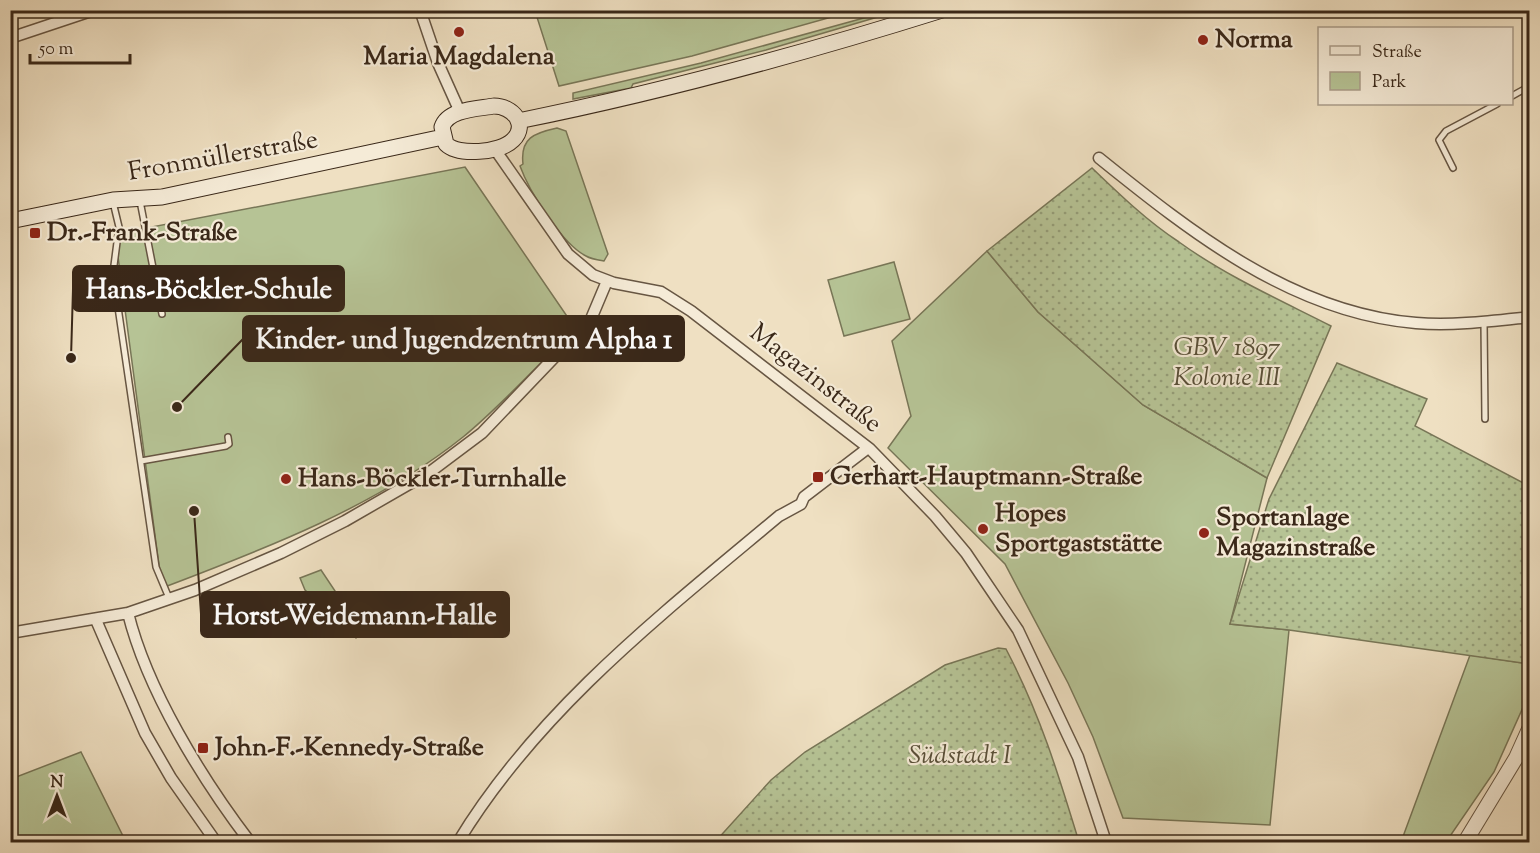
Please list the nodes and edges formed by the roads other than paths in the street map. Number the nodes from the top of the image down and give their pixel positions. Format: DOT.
graph roads {
  1 [pos="94,10"];
  2 [pos="420,10"];
  3 [pos="942,10"];
  4 [pos="1527,10"];
  5 [pos="1530,17"];
  6 [pos="10,38"];
  7 [pos="1530,86"];
  8 [pos="1513,95"];
  9 [pos="1495,105"];
  10 [pos="460,112"];
  11 [pos="518,121"];
  12 [pos="442,136"];
  13 [pos="495,148"];
  14 [pos="1099,158"];
  15 [pos="1453,168"];
  16 [pos="140,199"];
  17 [pos="113,200"];
  18 [pos="10,221"];
  19 [pos="607,281"];
  20 [pos="162,314"];
  21 [pos="1530,317"];
  22 [pos="1484,322"];
  23 [pos="1485,419"];
  24 [pos="228,437"];
  25 [pos="868,448"];
  26 [pos="141,461"];
  27 [pos="169,598"];
  28 [pos="128,613"];
  29 [pos="96,620"];
  30 [pos="10,633"];
  31 [pos="1530,727"];
  32 [pos="216,843"];
  33 [pos="250,843"];
  34 [pos="458,843"];
  35 [pos="1106,843"];
  36 [pos="1465,843"];
  1 -- 6 [label="street"];
  2 -- 10 [label="street"];
  3 -- 11 [label="main road"];
  4 -- 5 [label="street"];
  7 -- 8 [label="lane"];
  9 -- 15 [label="lane"];
  10 -- 11 [label="main road"];
  10 -- 12 [label="main road"];
  11 -- 13 [label="main road"];
  12 -- 13 [label="main road"];
  12 -- 16 [label="main road, Fronmüllerstraße"];
  13 -- 19 [label="street, Magazinstraße"];
  14 -- 22 [label="street"];
  16 -- 17 [label="main road, Fronmüllerstraße"];
  16 -- 20 [label="lane"];
  17 -- 18 [label="main road, Fronmüllerstraße"];
  17 -- 26 [label="lane"];
  19 -- 25 [label="street, Magazinstraße"];
  19 -- 27 [label="street"];
  21 -- 22 [label="street"];
  22 -- 23 [label="lane"];
  24 -- 26 [label="lane"];
  25 -- 34 [label="street"];
  25 -- 35 [label="street, Magazinstraße"];
  26 -- 27 [label="lane"];
  27 -- 28 [label="street"];
  28 -- 29 [label="street"];
  28 -- 33 [label="street"];
  29 -- 30 [label="street"];
  29 -- 32 [label="street"];
  31 -- 36 [label="street"];
}
